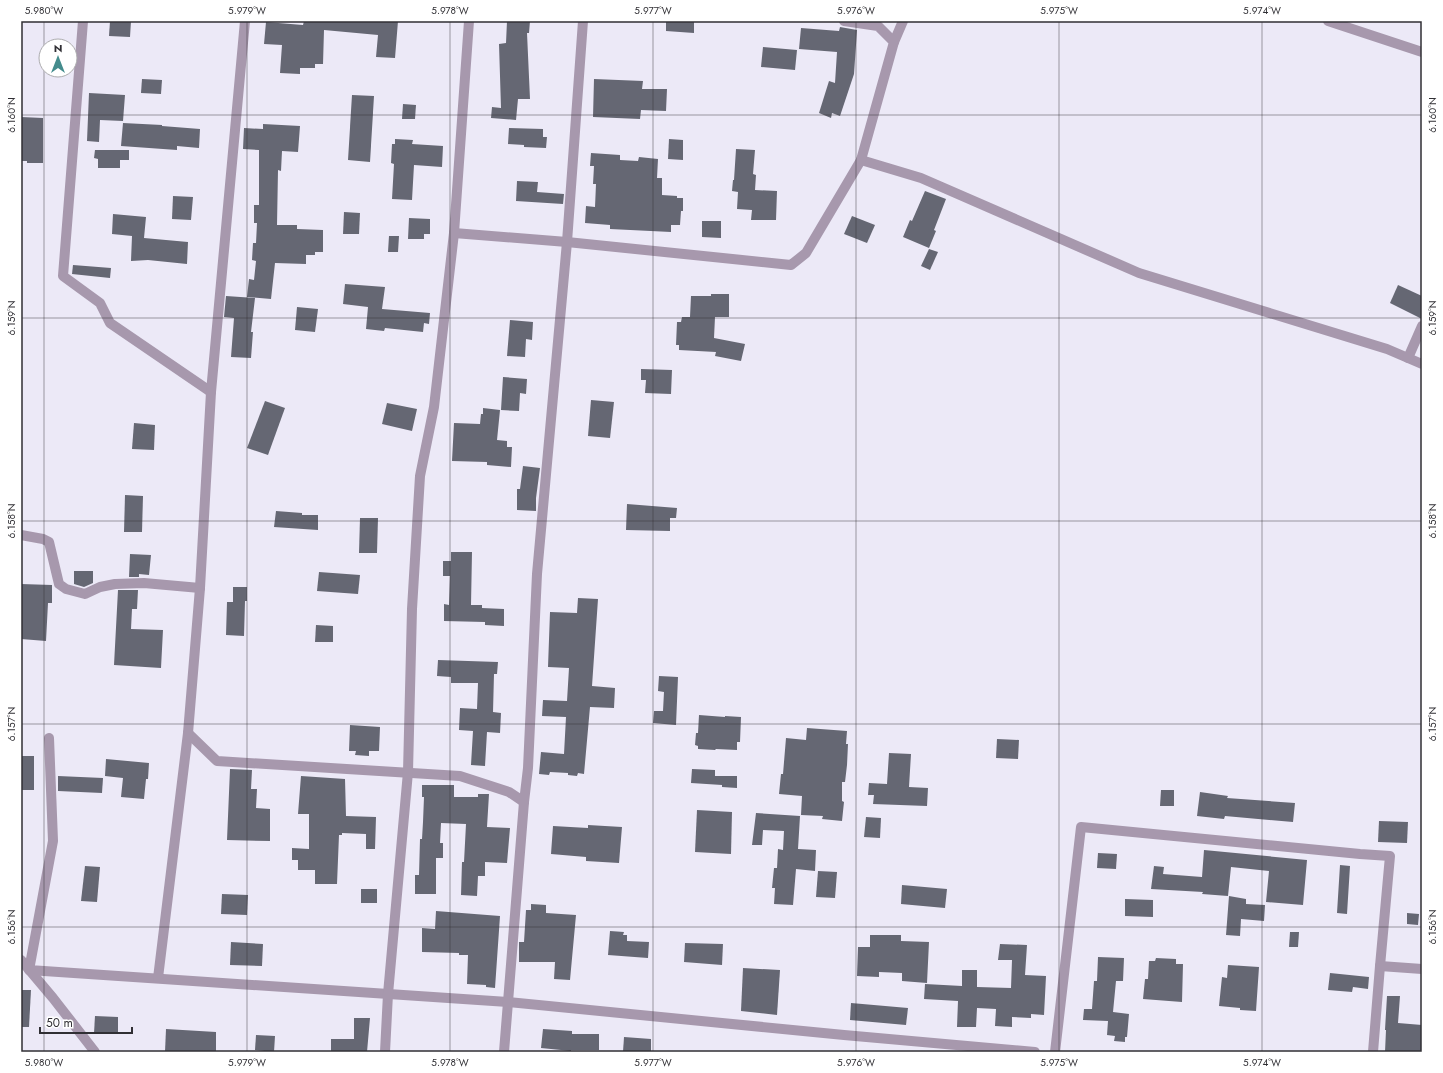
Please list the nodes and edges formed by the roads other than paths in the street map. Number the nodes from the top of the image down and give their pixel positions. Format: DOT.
graph roads {
  1 [pos="83,21"];
  2 [pos="245,21"];
  3 [pos="469,21"];
  4 [pos="583,21"];
  5 [pos="844,21"];
  6 [pos="903,21"];
  7 [pos="1328,21"];
  8 [pos="894,42"];
  9 [pos="1422,52"];
  10 [pos="861,160"];
  11 [pos="454,233"];
  12 [pos="567,242"];
  13 [pos="1422,326"];
  14 [pos="1408,358"];
  15 [pos="1422,364"];
  16 [pos="211,392"];
  17 [pos="21,535"];
  18 [pos="200,588"];
  19 [pos="188,733"];
  20 [pos="49,738"];
  21 [pos="408,772"];
  22 [pos="524,802"];
  23 [pos="21,960"];
  24 [pos="1380,966"];
  25 [pos="29,970"];
  26 [pos="1422,970"];
  27 [pos="158,978"];
  28 [pos="388,994"];
  29 [pos="508,1002"];
  30 [pos="95,1052"];
  31 [pos="385,1052"];
  32 [pos="504,1052"];
  33 [pos="1035,1052"];
  34 [pos="1055,1052"];
  35 [pos="1373,1052"];
  1 -- 16 [label="street"];
  2 -- 16 [label="street"];
  3 -- 11 [label="street"];
  4 -- 12 [label="street"];
  5 -- 8 [label="street"];
  6 -- 8 [label="street"];
  7 -- 9 [label="street"];
  8 -- 10 [label="street"];
  10 -- 12 [label="street"];
  10 -- 14 [label="street"];
  11 -- 12 [label="street"];
  11 -- 21 [label="street"];
  12 -- 22 [label="street"];
  13 -- 14 [label="street"];
  14 -- 15 [label="street"];
  16 -- 18 [label="street"];
  17 -- 18 [label="street"];
  18 -- 19 [label="street"];
  19 -- 21 [label="street"];
  19 -- 27 [label="street"];
  20 -- 25 [label="street"];
  21 -- 22 [label="street"];
  21 -- 28 [label="street"];
  22 -- 29 [label="street"];
  23 -- 25 [label="street"];
  24 -- 26 [label="street"];
  24 -- 34 [label="street"];
  24 -- 35 [label="street"];
  25 -- 27 [label="street"];
  25 -- 30 [label="street"];
  27 -- 28 [label="street"];
  28 -- 29 [label="street"];
  28 -- 31 [label="street"];
  29 -- 32 [label="street"];
  29 -- 33 [label="street"];
}
